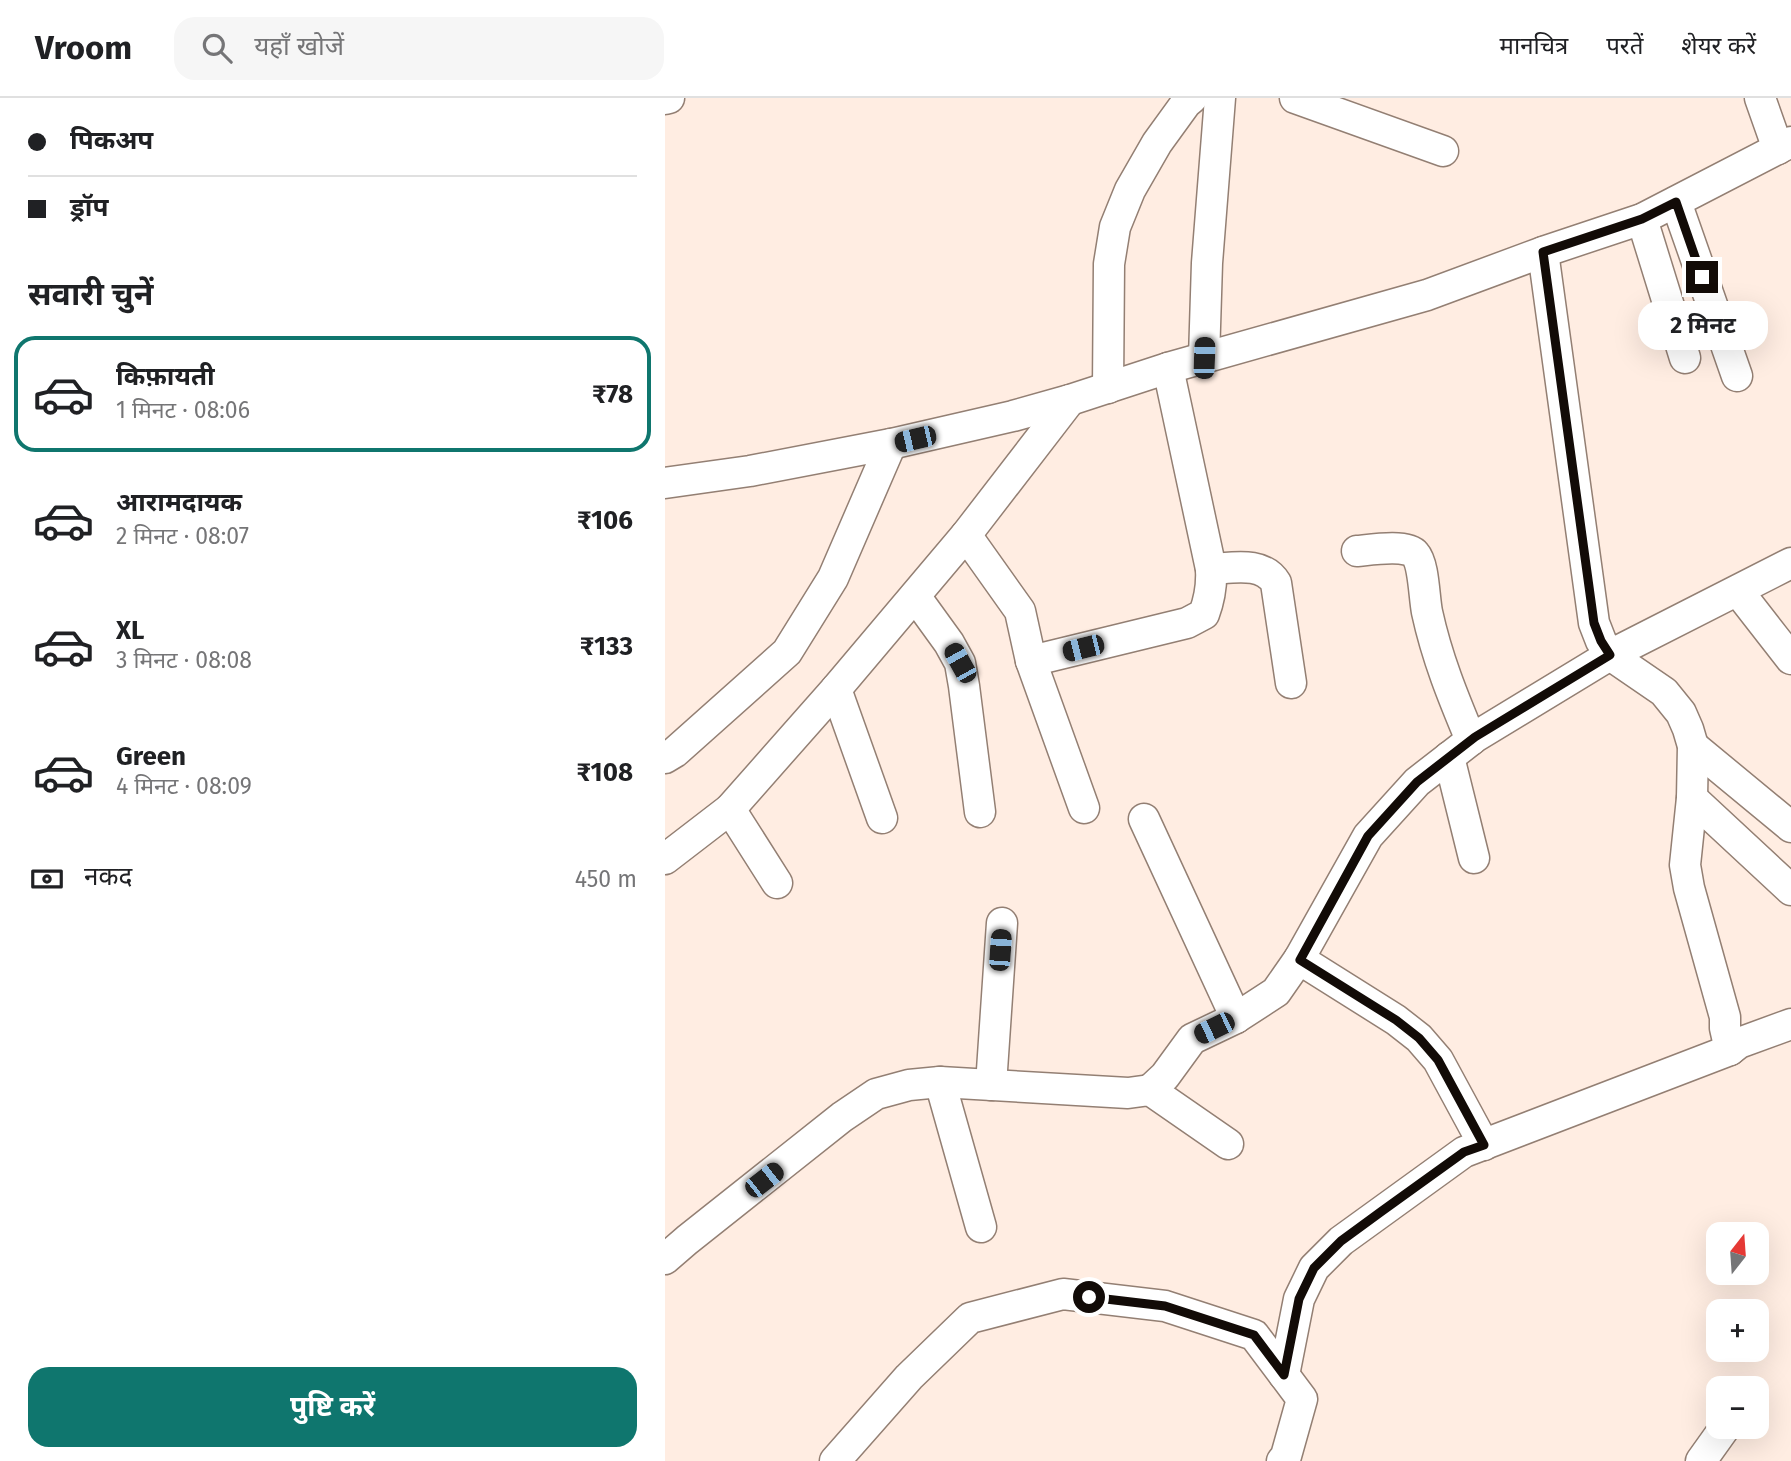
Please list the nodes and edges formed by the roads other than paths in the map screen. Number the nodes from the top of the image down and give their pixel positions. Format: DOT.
graph roads {
  1 [pos="1192,98"];
  2 [pos="1220,98"];
  3 [pos="1295,98"];
  4 [pos="1761,98"];
  5 [pos="1785,146"];
  6 [pos="1443,151"];
  7 [pos="1676,202"];
  8 [pos="1642,219"];
  9 [pos="1543,252"];
  10 [pos="1204,358"];
  11 [pos="1685,358"];
  12 [pos="1168,368"];
  13 [pos="1737,376"];
  14 [pos="1108,388"];
  15 [pos="1070,400"];
  16 [pos="891,444"];
  17 [pos="665,483"];
  18 [pos="966,535"];
  19 [pos="1357,551"];
  20 [pos="1791,563"];
  21 [pos="1211,569"];
  22 [pos="1738,591"];
  23 [pos="915,596"];
  24 [pos="1610,655"];
  25 [pos="1791,659"];
  26 [pos="1031,661"];
  27 [pos="1291,683"];
  28 [pos="836,689"];
  29 [pos="1693,746"];
  30 [pos="1460,748"];
  31 [pos="665,758"];
  32 [pos="1692,798"];
  33 [pos="1084,808"];
  34 [pos="730,809"];
  35 [pos="980,812"];
  36 [pos="882,818"];
  37 [pos="1144,819"];
  38 [pos="1791,827"];
  39 [pos="1474,858"];
  40 [pos="665,859"];
  41 [pos="777,883"];
  42 [pos="1791,890"];
  43 [pos="1002,923"];
  44 [pos="1300,960"];
  45 [pos="1236,1018"];
  46 [pos="1791,1024"];
  47 [pos="1731,1050"];
  48 [pos="940,1082"];
  49 [pos="991,1085"];
  50 [pos="1150,1090"];
  51 [pos="1228,1144"];
  52 [pos="1484,1145"];
  53 [pos="981,1227"];
  54 [pos="665,1259"];
  55 [pos="1284,1375"];
  56 [pos="1717,1439"];
  57 [pos="835,1461"];
  58 [pos="1282,1461"];
  59 [pos="1701,1461"];
  1 -- 14 [label="street"];
  2 -- 10 [label="street"];
  3 -- 6 [label="street"];
  4 -- 5 [label="street"];
  5 -- 7 [label="street"];
  7 -- 8 [label="street"];
  7 -- 13 [label="street"];
  8 -- 9 [label="street"];
  8 -- 11 [label="street"];
  9 -- 10 [label="street"];
  9 -- 24 [label="street"];
  10 -- 12 [label="street"];
  12 -- 14 [label="street"];
  12 -- 21 [label="street"];
  14 -- 15 [label="street"];
  15 -- 16 [label="street"];
  15 -- 18 [label="street"];
  16 -- 17 [label="street"];
  16 -- 31 [label="street"];
  18 -- 23 [label="street"];
  18 -- 26 [label="street"];
  19 -- 30 [label="street"];
  20 -- 22 [label="street"];
  21 -- 26 [label="street"];
  21 -- 27 [label="street"];
  22 -- 24 [label="street"];
  22 -- 25 [label="street"];
  23 -- 28 [label="street"];
  23 -- 35 [label="street"];
  24 -- 29 [label="street"];
  24 -- 30 [label="street"];
  26 -- 33 [label="street"];
  28 -- 34 [label="street"];
  28 -- 36 [label="street"];
  29 -- 32 [label="street"];
  29 -- 38 [label="street"];
  30 -- 39 [label="street"];
  30 -- 44 [label="street"];
  32 -- 42 [label="street"];
  32 -- 47 [label="street"];
  34 -- 40 [label="street"];
  34 -- 41 [label="street"];
  37 -- 45 [label="street"];
  43 -- 49 [label="street"];
  44 -- 45 [label="street"];
  44 -- 52 [label="street"];
  45 -- 50 [label="street"];
  46 -- 47 [label="street"];
  47 -- 52 [label="street"];
  48 -- 49 [label="street"];
  48 -- 53 [label="street"];
  48 -- 54 [label="street"];
  49 -- 50 [label="street"];
  50 -- 51 [label="street"];
  52 -- 55 [label="street"];
  55 -- 57 [label="street"];
  55 -- 58 [label="street"];
  56 -- 59 [label="street"];
}
